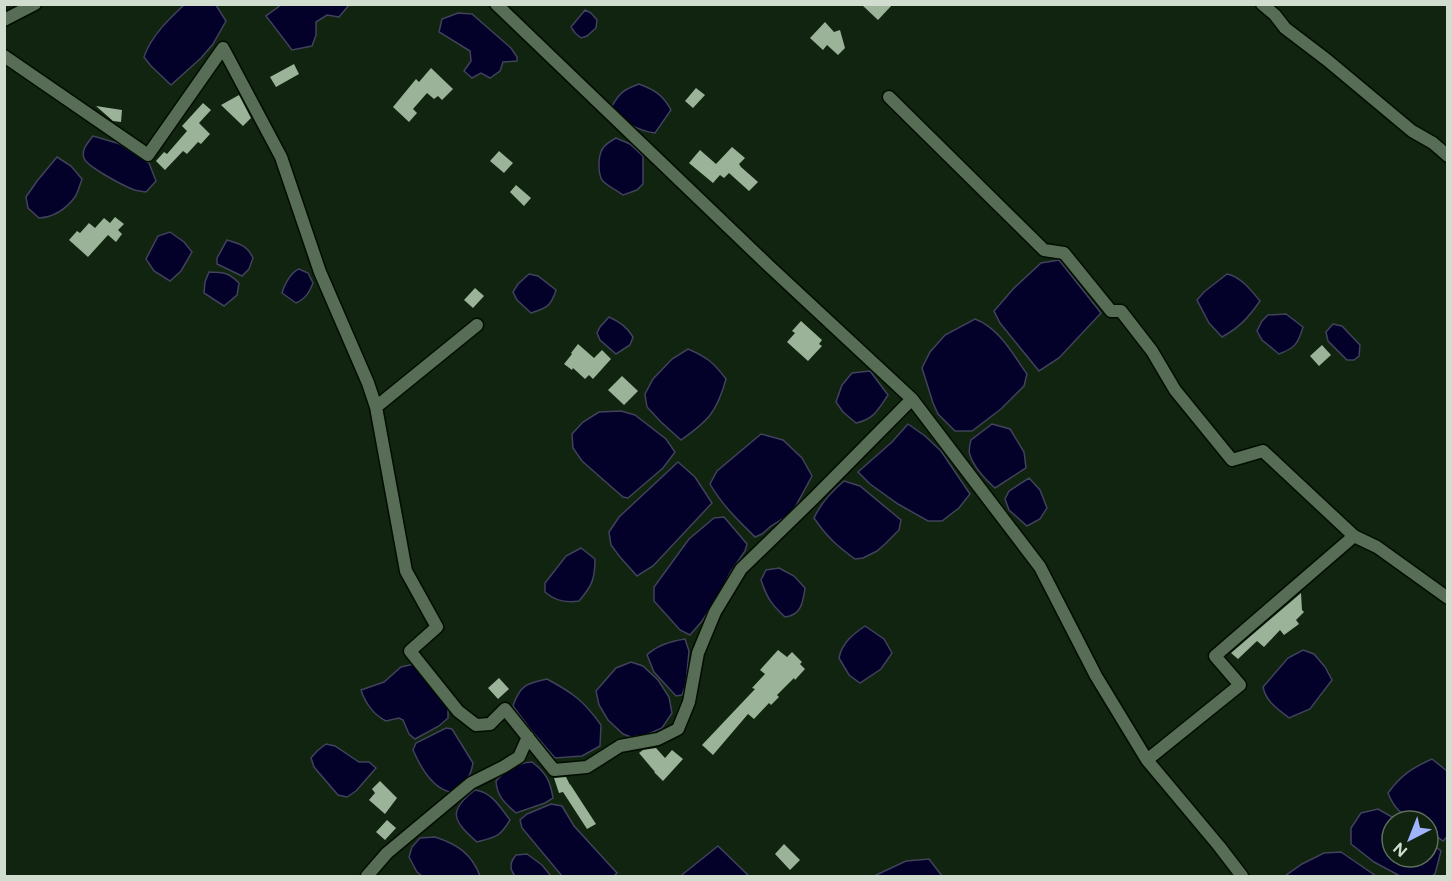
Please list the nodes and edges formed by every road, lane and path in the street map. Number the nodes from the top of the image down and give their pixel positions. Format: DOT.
graph roads {
  1 [pos="35,4"];
  2 [pos="496,4"];
  3 [pos="1262,4"];
  4 [pos="4,20"];
  5 [pos="4,56"];
  6 [pos="889,97"];
  7 [pos="1448,156"];
  8 [pos="477,325"];
  9 [pos="912,399"];
  10 [pos="376,407"];
  11 [pos="1354,536"];
  12 [pos="1448,598"];
  13 [pos="528,737"];
  14 [pos="1148,760"];
  15 [pos="367,876"];
  16 [pos="1242,876"];
  1 -- 4 [label="street"];
  2 -- 9 [label="street"];
  3 -- 7 [label="street"];
  5 -- 10 [label="street"];
  6 -- 11 [label="street"];
  8 -- 10 [label="street"];
  9 -- 13 [label="street"];
  9 -- 14 [label="street"];
  10 -- 13 [label="street"];
  11 -- 12 [label="street"];
  11 -- 14 [label="street"];
  13 -- 15 [label="street"];
  14 -- 16 [label="street"];
}
